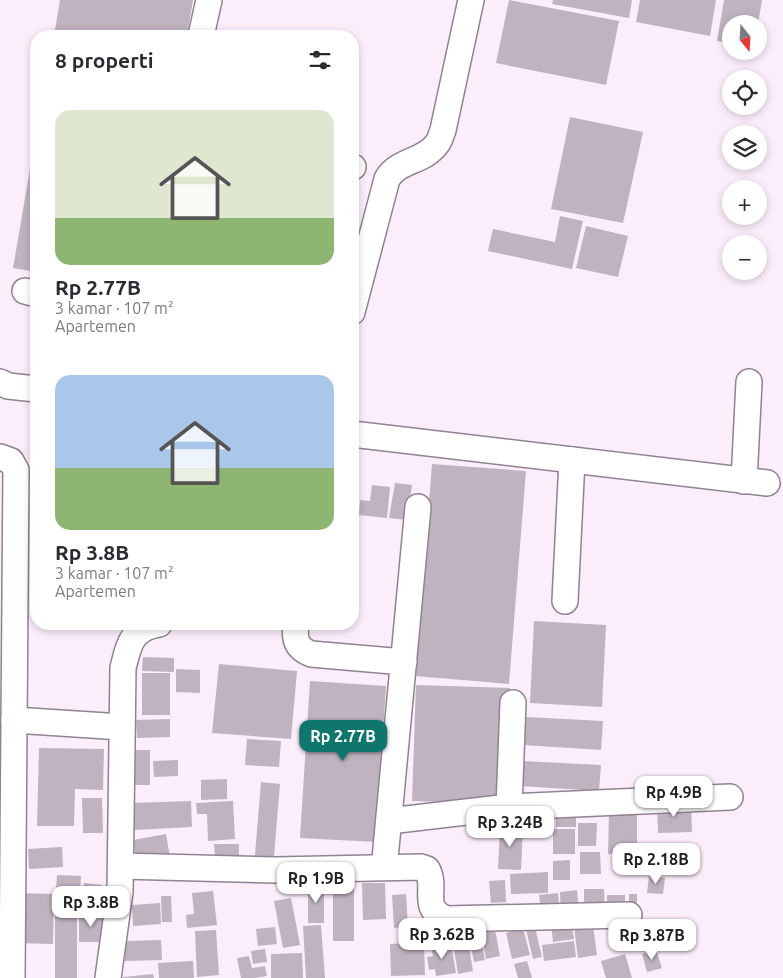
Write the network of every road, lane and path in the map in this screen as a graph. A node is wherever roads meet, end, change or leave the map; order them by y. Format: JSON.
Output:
{"nodes":[{"id":1,"x":209,"y":0,"type":"edge"},
{"id":2,"x":470,"y":0,"type":"edge"},
{"id":3,"x":203,"y":30,"type":"edge"},
{"id":4,"x":359,"y":285,"type":"edge"},
{"id":5,"x":0,"y":382,"type":"edge"},
{"id":6,"x":750,"y":382,"type":"dead end"},
{"id":7,"x":30,"y":386,"type":"edge"},
{"id":8,"x":359,"y":435,"type":"edge"},
{"id":9,"x":0,"y":458,"type":"edge"},
{"id":10,"x":572,"y":460,"type":"junction"},
{"id":11,"x":418,"y":507,"type":"dead end"},
{"id":12,"x":565,"y":601,"type":"dead end"},
{"id":13,"x":139,"y":630,"type":"edge"},
{"id":14,"x":295,"y":630,"type":"edge"},
{"id":15,"x":404,"y":662,"type":"junction"},
{"id":16,"x":513,"y":703,"type":"dead end"},
{"id":17,"x":14,"y":720,"type":"junction"},
{"id":18,"x":122,"y":727,"type":"junction"},
{"id":19,"x":730,"y":797,"type":"dead end"},
{"id":20,"x":509,"y":807,"type":"junction"},
{"id":21,"x":389,"y":821,"type":"junction"},
{"id":22,"x":6,"y":843,"type":"edge"},
{"id":23,"x":385,"y":859,"type":"dead end"},
{"id":24,"x":121,"y":866,"type":"junction"},
{"id":25,"x":629,"y":915,"type":"dead end"},
{"id":26,"x":12,"y":978,"type":"edge"},
{"id":27,"x":108,"y":978,"type":"edge"}],
"edges":[{"from":1,"to":3,"type":"street"},
{"from":2,"to":4,"type":"street"},
{"from":5,"to":7,"type":"street"},
{"from":6,"to":10,"type":"street"},
{"from":8,"to":10,"type":"street"},
{"from":9,"to":17,"type":"street"},
{"from":10,"to":12,"type":"street"},
{"from":11,"to":15,"type":"street"},
{"from":13,"to":18,"type":"street"},
{"from":14,"to":15,"type":"street"},
{"from":15,"to":21,"type":"street"},
{"from":16,"to":20,"type":"street"},
{"from":17,"to":18,"type":"street"},
{"from":17,"to":22,"type":"street"},
{"from":18,"to":24,"type":"street"},
{"from":19,"to":20,"type":"street"},
{"from":20,"to":21,"type":"street"},
{"from":21,"to":23,"type":"street"},
{"from":22,"to":26,"type":"street"},
{"from":24,"to":25,"type":"street"},
{"from":24,"to":27,"type":"street"}]}
